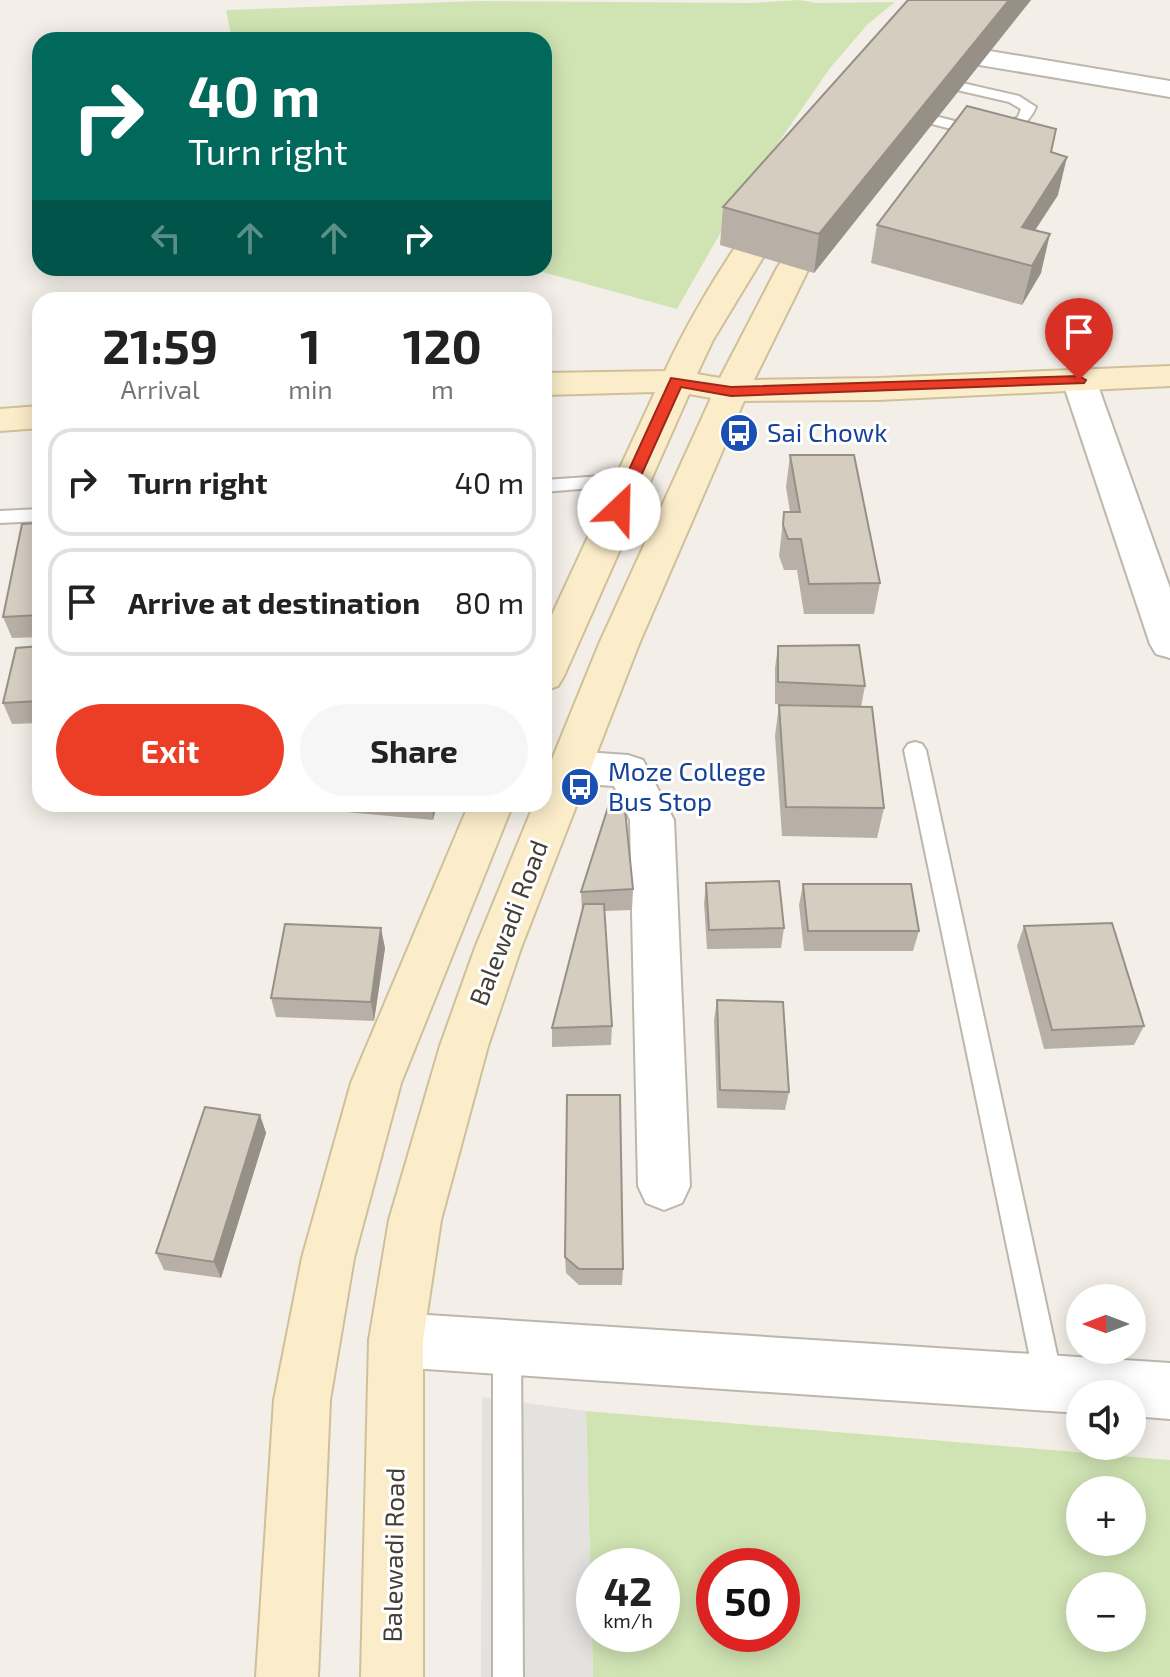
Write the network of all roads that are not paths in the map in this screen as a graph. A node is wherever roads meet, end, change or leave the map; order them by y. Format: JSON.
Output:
{"nodes":[{"id":1,"x":969,"y":43,"type":"joint"},
{"id":2,"x":936,"y":81,"type":"junction"},
{"id":3,"x":1170,"y":89,"type":"edge"},
{"id":4,"x":908,"y":113,"type":"junction"},
{"id":5,"x":886,"y":137,"type":"edge"},
{"id":6,"x":796,"y":182,"type":"edge"},
{"id":7,"x":841,"y":195,"type":"edge"},
{"id":8,"x":1170,"y":376,"type":"edge"},
{"id":9,"x":1079,"y":380,"type":"junction"},
{"id":10,"x":676,"y":381,"type":"junction"},
{"id":11,"x":552,"y":384,"type":"edge"},
{"id":12,"x":731,"y":391,"type":"junction"},
{"id":13,"x":32,"y":418,"type":"edge"},
{"id":14,"x":0,"y":420,"type":"edge"},
{"id":15,"x":632,"y":480,"type":"junction"},
{"id":16,"x":552,"y":485,"type":"edge"},
{"id":17,"x":32,"y":515,"type":"edge"},
{"id":18,"x":0,"y":517,"type":"edge"},
{"id":19,"x":1170,"y":644,"type":"edge"},
{"id":20,"x":552,"y":658,"type":"edge"},
{"id":21,"x":915,"y":750,"type":"dead end"},
{"id":22,"x":570,"y":767,"type":"junction"},
{"id":23,"x":488,"y":812,"type":"edge"},
{"id":24,"x":664,"y":1186,"type":"dead end"},
{"id":25,"x":396,"y":1340,"type":"junction"},
{"id":26,"x":507,"y":1347,"type":"junction"},
{"id":27,"x":1050,"y":1383,"type":"junction"},
{"id":28,"x":1170,"y":1391,"type":"edge"},
{"id":29,"x":287,"y":1677,"type":"edge"},
{"id":30,"x":392,"y":1677,"type":"edge"},
{"id":31,"x":508,"y":1677,"type":"edge"}],
"edges":[{"from":1,"to":2,"type":"main road"},
{"from":1,"to":3,"type":"street"},
{"from":2,"to":4,"type":"main road"},
{"from":2,"to":4,"type":"lane"},
{"from":4,"to":5,"type":"main road"},
{"from":6,"to":10,"type":"main road"},
{"from":7,"to":12,"type":"main road","name":"Balewadi Road"},
{"from":8,"to":9,"type":"main road"},
{"from":9,"to":12,"type":"main road"},
{"from":9,"to":19,"type":"street"},
{"from":10,"to":11,"type":"main road"},
{"from":10,"to":12,"type":"main road"},
{"from":10,"to":15,"type":"main road"},
{"from":12,"to":22,"type":"main road","name":"Balewadi Road"},
{"from":13,"to":14,"type":"main road"},
{"from":15,"to":16,"type":"lane"},
{"from":15,"to":20,"type":"main road"},
{"from":17,"to":18,"type":"lane"},
{"from":21,"to":27,"type":"lane"},
{"from":22,"to":24,"type":"street"},
{"from":22,"to":25,"type":"main road","name":"Balewadi Road"},
{"from":23,"to":29,"type":"main road"},
{"from":25,"to":26,"type":"street"},
{"from":25,"to":30,"type":"main road","name":"Balewadi Road"},
{"from":26,"to":27,"type":"street"},
{"from":26,"to":31,"type":"lane"},
{"from":27,"to":28,"type":"street"}]}
